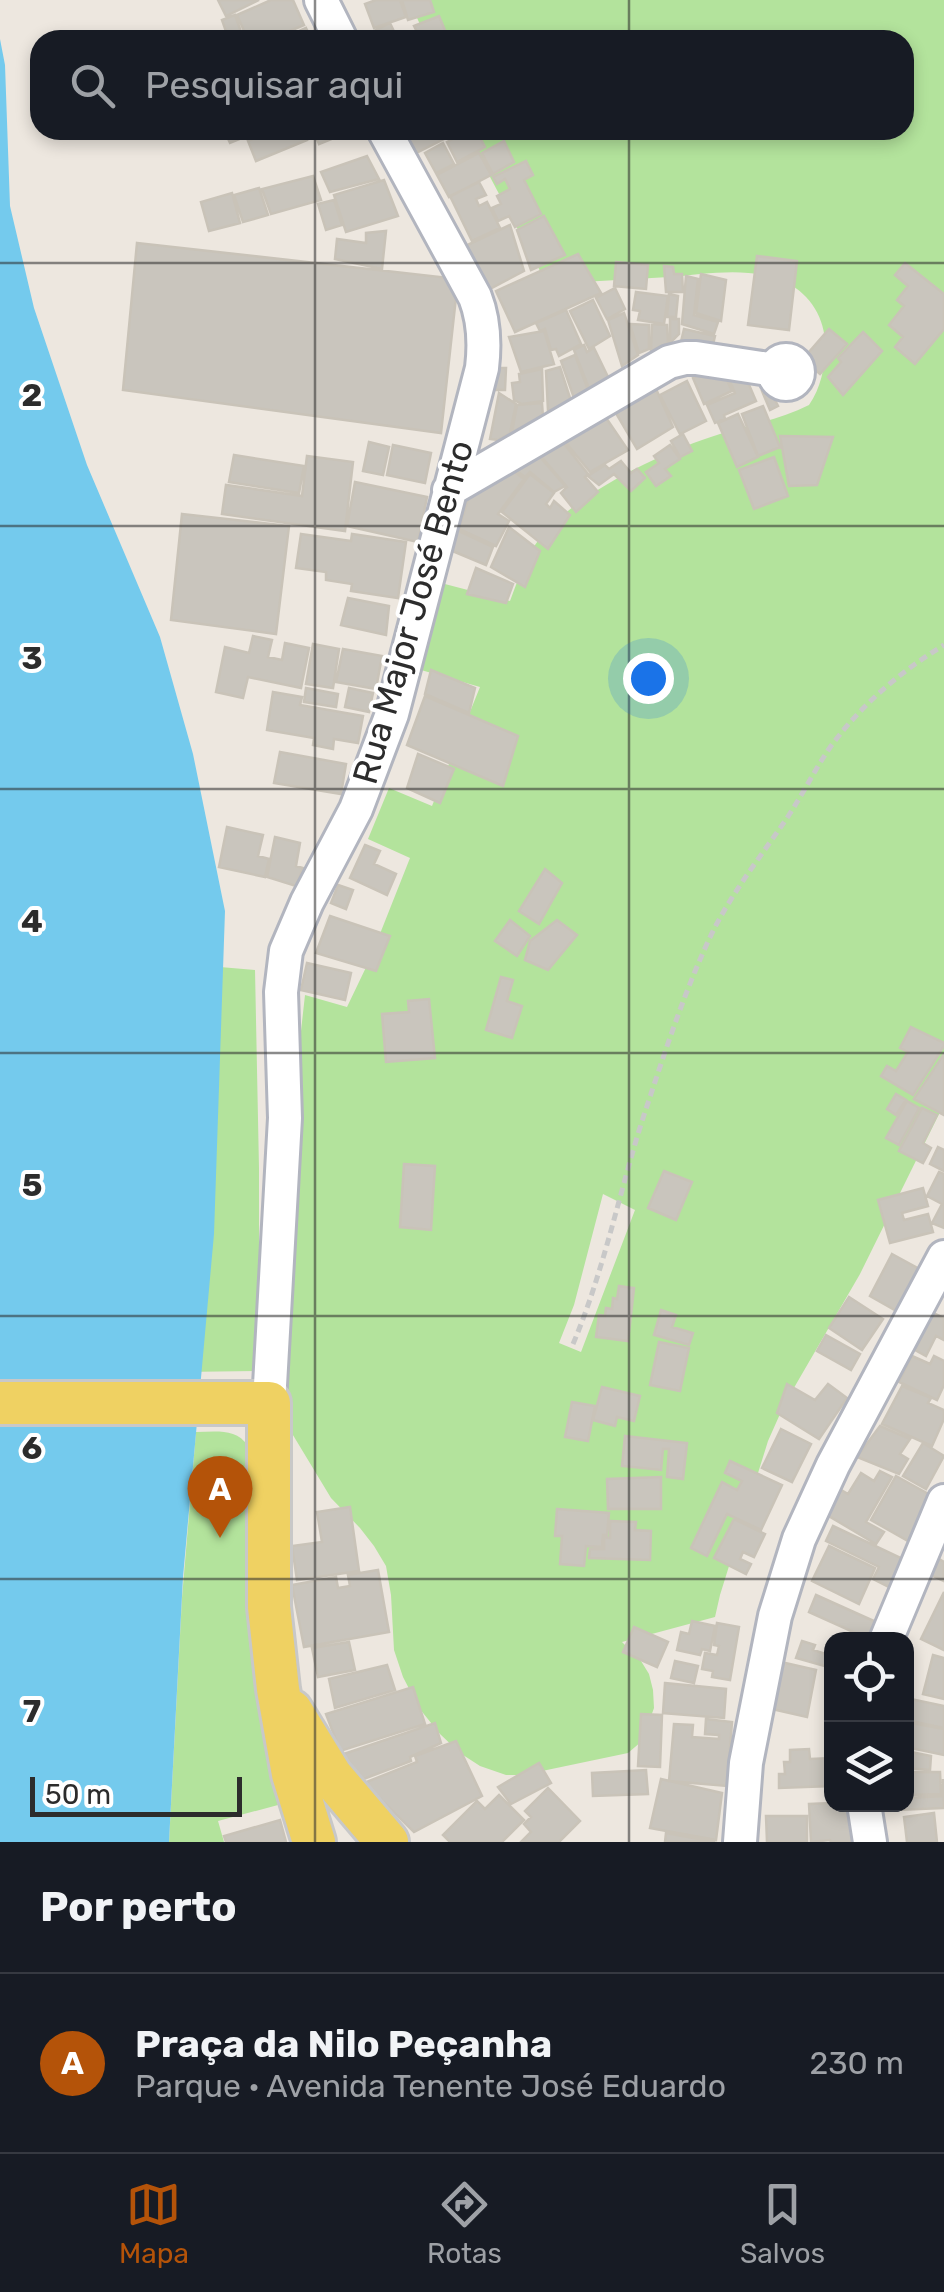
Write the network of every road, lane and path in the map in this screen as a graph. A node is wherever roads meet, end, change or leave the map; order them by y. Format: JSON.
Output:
{"nodes":[{"id":1,"x":321,"y":0,"type":"edge"},
{"id":2,"x":335,"y":30,"type":"edge"},
{"id":3,"x":389,"y":140,"type":"edge"},
{"id":4,"x":775,"y":370,"type":"dead end"},
{"id":5,"x":448,"y":490,"type":"junction"},
{"id":6,"x":944,"y":645,"type":"edge"},
{"id":7,"x":944,"y":1257,"type":"edge"},
{"id":8,"x":574,"y":1344,"type":"dead end"},
{"id":9,"x":0,"y":1403,"type":"edge"},
{"id":10,"x":256,"y":1403,"type":"junction"},
{"id":11,"x":944,"y":1501,"type":"edge"},
{"id":12,"x":889,"y":1632,"type":"edge"},
{"id":13,"x":278,"y":1689,"type":"junction"},
{"id":14,"x":865,"y":1812,"type":"edge"},
{"id":15,"x":314,"y":1842,"type":"edge"},
{"id":16,"x":387,"y":1842,"type":"edge"},
{"id":17,"x":740,"y":1842,"type":"edge"},
{"id":18,"x":870,"y":1842,"type":"edge"}],
"edges":[{"from":1,"to":2,"type":"street"},
{"from":3,"to":5,"type":"street","name":"Rua Major José Bento"},
{"from":4,"to":5,"type":"street"},
{"from":5,"to":10,"type":"street","name":"Rua Major José Bento"},
{"from":6,"to":8,"type":"path"},
{"from":7,"to":17,"type":"street"},
{"from":9,"to":10,"type":"main road"},
{"from":10,"to":13,"type":"main road"},
{"from":11,"to":12,"type":"street"},
{"from":13,"to":15,"type":"main road"},
{"from":13,"to":16,"type":"main road"},
{"from":14,"to":18,"type":"street"}]}
